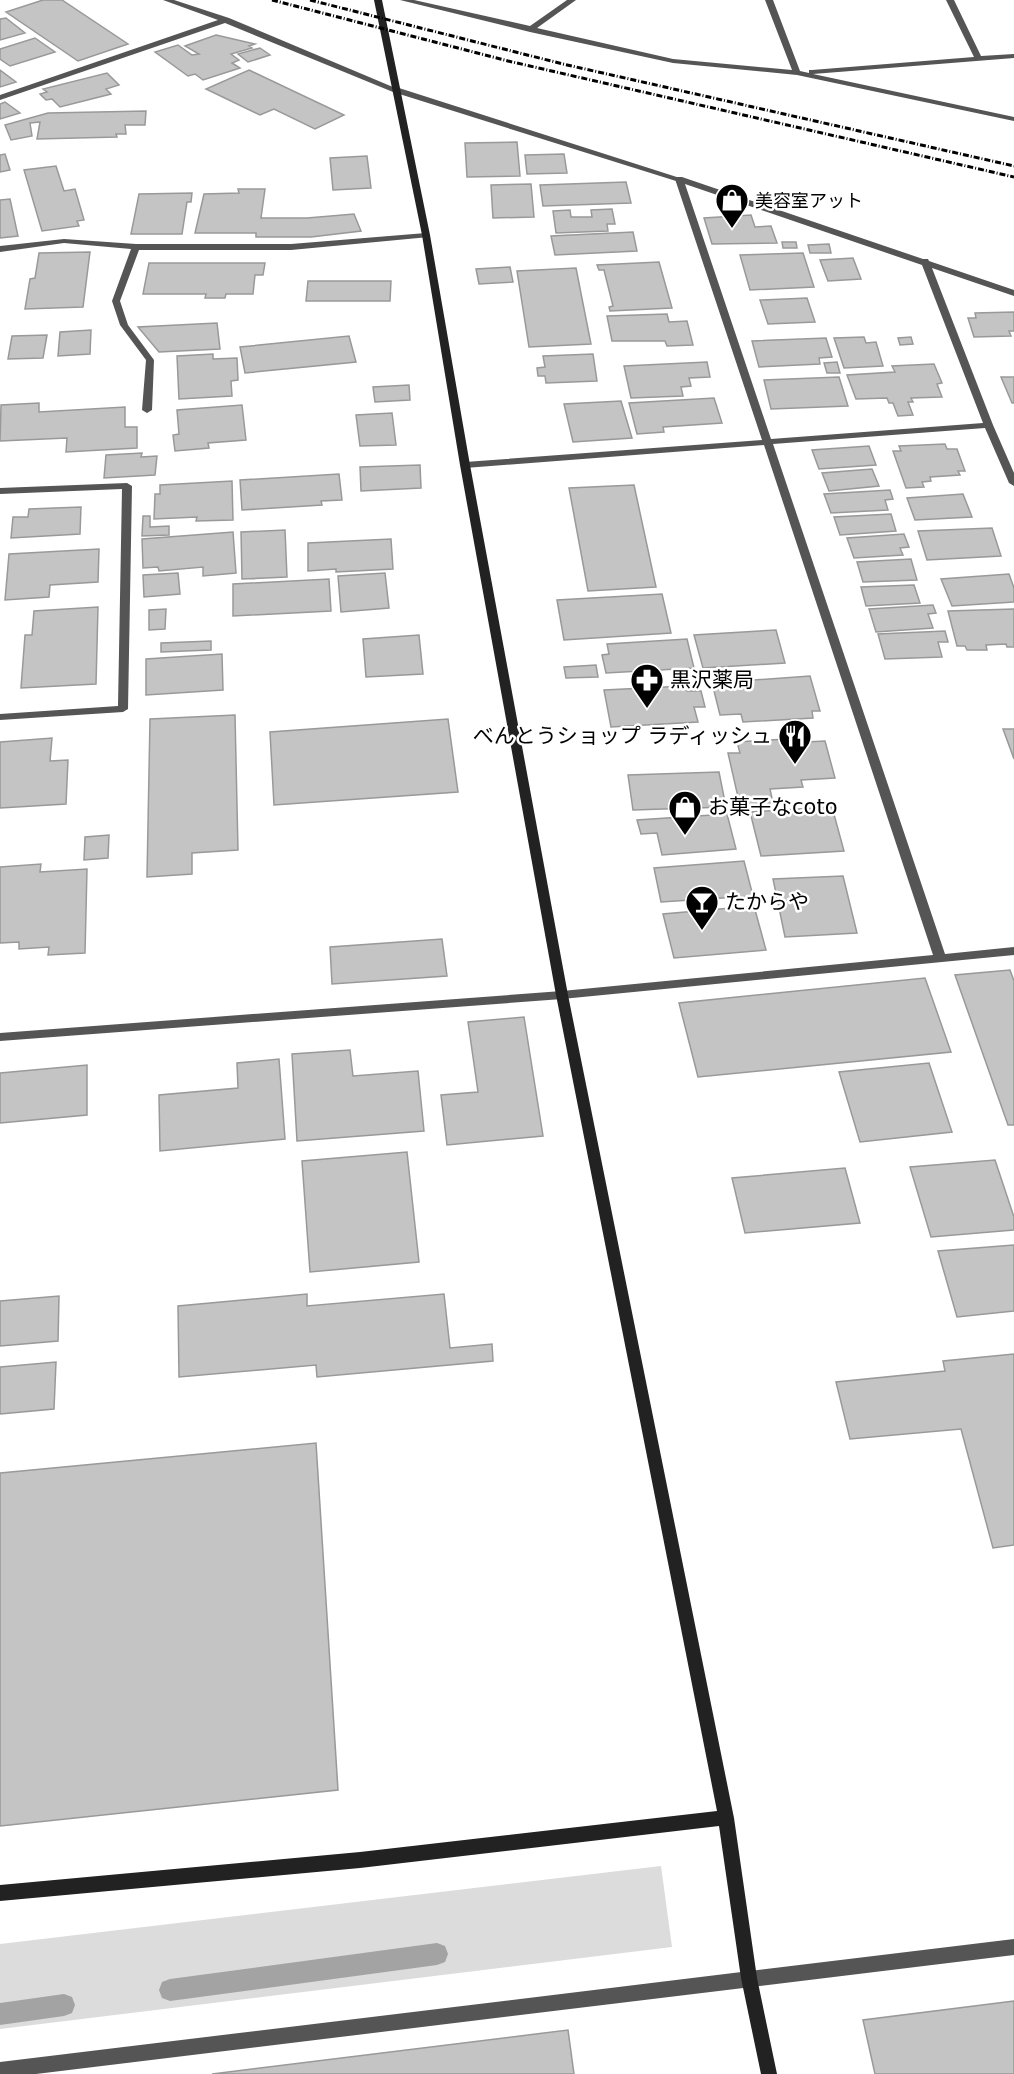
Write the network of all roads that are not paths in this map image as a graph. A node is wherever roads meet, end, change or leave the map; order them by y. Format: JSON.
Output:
{"nodes":[{"id":1,"x":167,"y":0,"type":"edge"},
{"id":2,"x":378,"y":0,"type":"edge"},
{"id":3,"x":404,"y":0,"type":"edge"},
{"id":4,"x":572,"y":0,"type":"edge"},
{"id":5,"x":769,"y":0,"type":"edge"},
{"id":6,"x":950,"y":0,"type":"edge"},
{"id":7,"x":225,"y":20,"type":"junction"},
{"id":8,"x":530,"y":30,"type":"junction"},
{"id":9,"x":1014,"y":56,"type":"edge"},
{"id":10,"x":978,"y":58,"type":"junction"},
{"id":11,"x":797,"y":73,"type":"junction"},
{"id":12,"x":396,"y":90,"type":"junction"},
{"id":13,"x":0,"y":98,"type":"edge"},
{"id":14,"x":1014,"y":119,"type":"edge"},
{"id":15,"x":679,"y":179,"type":"junction"},
{"id":16,"x":426,"y":235,"type":"junction"},
{"id":17,"x":136,"y":247,"type":"junction"},
{"id":18,"x":0,"y":249,"type":"edge"},
{"id":19,"x":924,"y":261,"type":"junction"},
{"id":20,"x":1014,"y":293,"type":"edge"},
{"id":21,"x":147,"y":410,"type":"dead end"},
{"id":22,"x":988,"y":425,"type":"junction"},
{"id":23,"x":765,"y":440,"type":"junction"},
{"id":24,"x":465,"y":465,"type":"junction"},
{"id":25,"x":1014,"y":483,"type":"edge"},
{"id":26,"x":0,"y":491,"type":"edge"},
{"id":27,"x":0,"y":717,"type":"edge"},
{"id":28,"x":1014,"y":951,"type":"edge"},
{"id":29,"x":940,"y":957,"type":"junction"},
{"id":30,"x":562,"y":995,"type":"junction"},
{"id":31,"x":0,"y":1037,"type":"edge"},
{"id":32,"x":726,"y":1818,"type":"junction"},
{"id":33,"x":0,"y":1893,"type":"edge"},
{"id":34,"x":1014,"y":1947,"type":"edge"},
{"id":35,"x":749,"y":1978,"type":"junction"},
{"id":36,"x":0,"y":2070,"type":"edge"},
{"id":37,"x":769,"y":2074,"type":"edge"}],
"edges":[{"from":1,"to":7,"type":"street"},
{"from":2,"to":12,"type":"street"},
{"from":3,"to":8,"type":"street"},
{"from":4,"to":8,"type":"street"},
{"from":5,"to":11,"type":"street"},
{"from":6,"to":10,"type":"street"},
{"from":7,"to":12,"type":"street"},
{"from":7,"to":13,"type":"street"},
{"from":8,"to":11,"type":"street"},
{"from":9,"to":10,"type":"street"},
{"from":10,"to":11,"type":"street"},
{"from":11,"to":14,"type":"street"},
{"from":12,"to":15,"type":"street"},
{"from":12,"to":16,"type":"street"},
{"from":15,"to":19,"type":"street"},
{"from":15,"to":23,"type":"street"},
{"from":16,"to":17,"type":"street"},
{"from":16,"to":24,"type":"street"},
{"from":17,"to":18,"type":"street"},
{"from":17,"to":21,"type":"street"},
{"from":19,"to":20,"type":"street"},
{"from":19,"to":22,"type":"street"},
{"from":22,"to":23,"type":"street"},
{"from":22,"to":25,"type":"street"},
{"from":23,"to":24,"type":"street"},
{"from":23,"to":29,"type":"street"},
{"from":24,"to":30,"type":"street"},
{"from":26,"to":27,"type":"street"},
{"from":28,"to":29,"type":"street"},
{"from":29,"to":30,"type":"street"},
{"from":30,"to":31,"type":"street"},
{"from":30,"to":32,"type":"street"},
{"from":32,"to":33,"type":"street"},
{"from":32,"to":35,"type":"street"},
{"from":34,"to":35,"type":"street"},
{"from":35,"to":36,"type":"street"},
{"from":35,"to":37,"type":"street"}]}
